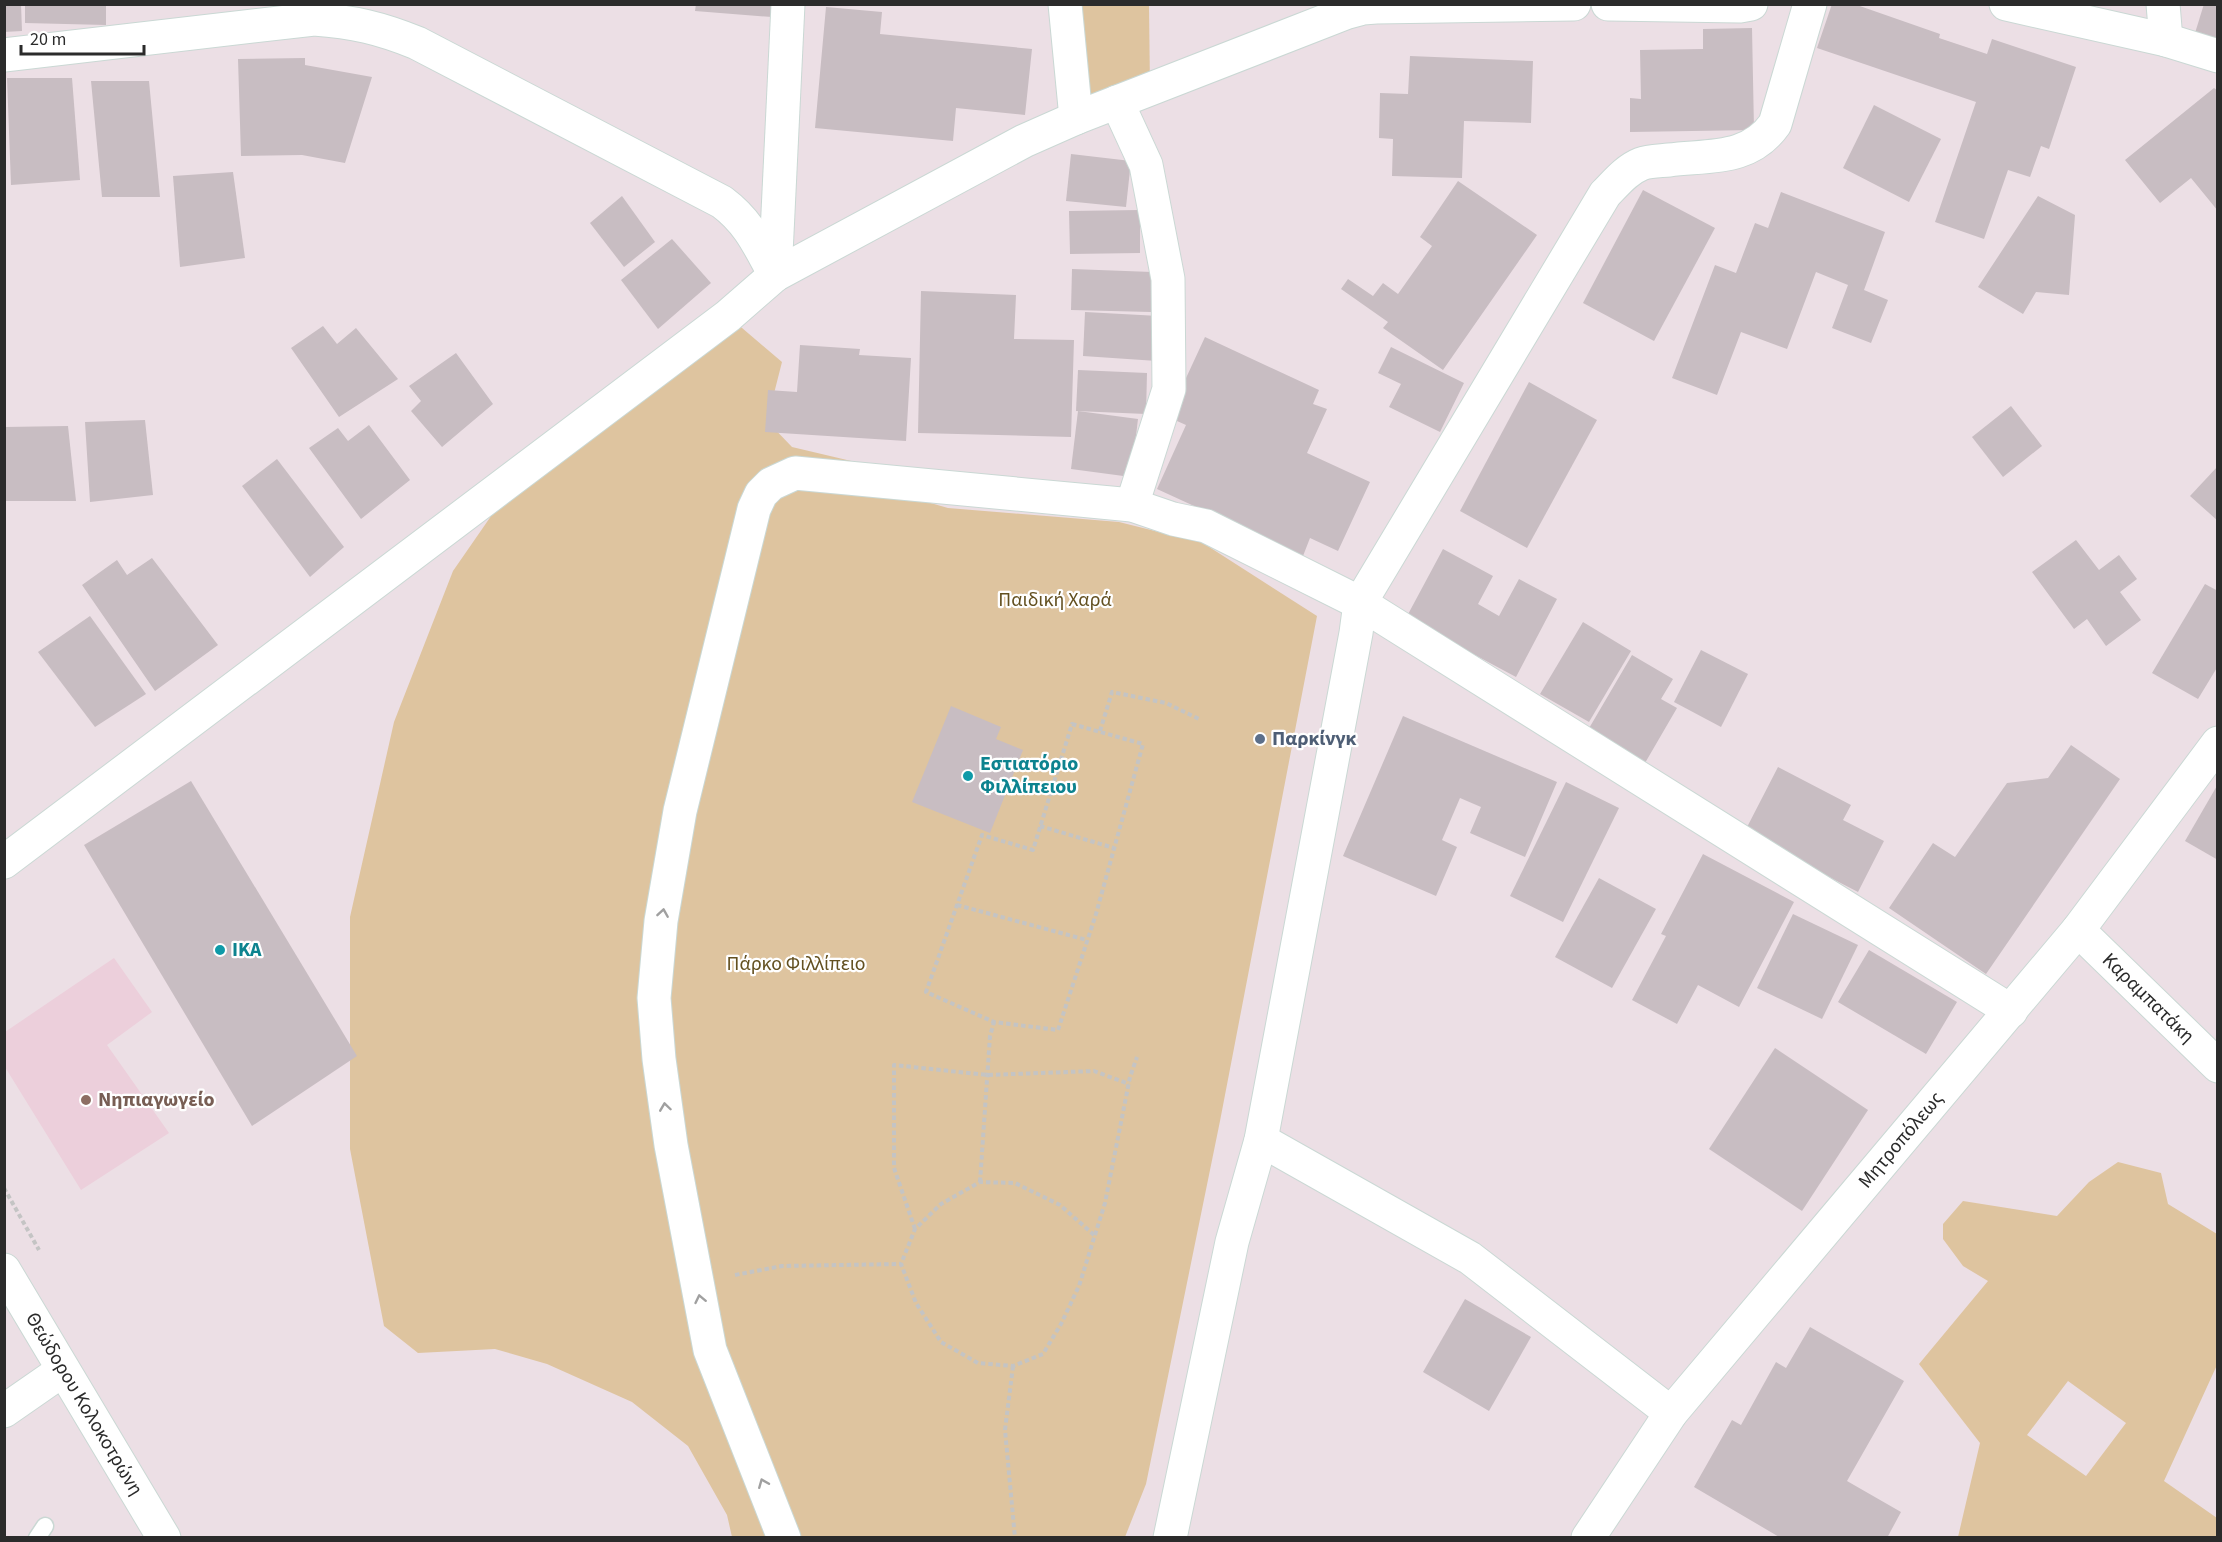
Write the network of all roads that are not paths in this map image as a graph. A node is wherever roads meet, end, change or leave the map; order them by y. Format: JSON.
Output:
{"nodes":[{"id":1,"x":788,"y":4,"type":"edge"},
{"id":2,"x":1065,"y":4,"type":"edge"},
{"id":3,"x":1574,"y":4,"type":"edge"},
{"id":4,"x":1608,"y":4,"type":"edge"},
{"id":5,"x":1751,"y":4,"type":"edge"},
{"id":6,"x":1810,"y":4,"type":"edge"},
{"id":7,"x":2006,"y":4,"type":"edge"},
{"id":8,"x":2163,"y":4,"type":"edge"},
{"id":9,"x":2166,"y":40,"type":"junction"},
{"id":10,"x":4,"y":56,"type":"edge"},
{"id":11,"x":2217,"y":56,"type":"edge"},
{"id":12,"x":1117,"y":102,"type":"junction"},
{"id":13,"x":1076,"y":118,"type":"junction"},
{"id":14,"x":775,"y":275,"type":"junction"},
{"id":15,"x":1132,"y":505,"type":"junction"},
{"id":16,"x":1360,"y":603,"type":"junction"},
{"id":17,"x":2217,"y":743,"type":"edge"},
{"id":18,"x":4,"y":862,"type":"edge"},
{"id":19,"x":2078,"y":930,"type":"junction"},
{"id":20,"x":2011,"y":1011,"type":"junction"},
{"id":21,"x":2217,"y":1066,"type":"edge"},
{"id":22,"x":1261,"y":1140,"type":"junction"},
{"id":23,"x":4,"y":1270,"type":"edge"},
{"id":24,"x":63,"y":1370,"type":"junction"},
{"id":25,"x":4,"y":1411,"type":"edge"},
{"id":26,"x":1671,"y":1413,"type":"junction"},
{"id":27,"x":164,"y":1538,"type":"edge"},
{"id":28,"x":784,"y":1538,"type":"edge"},
{"id":29,"x":1170,"y":1538,"type":"edge"},
{"id":30,"x":1588,"y":1538,"type":"edge"}],
"edges":[{"from":1,"to":14,"type":"street"},
{"from":2,"to":13,"type":"street"},
{"from":3,"to":12,"type":"street"},
{"from":4,"to":5,"type":"street"},
{"from":6,"to":16,"type":"street"},
{"from":7,"to":9,"type":"street"},
{"from":8,"to":9,"type":"street"},
{"from":9,"to":11,"type":"street"},
{"from":10,"to":14,"type":"street"},
{"from":12,"to":13,"type":"street"},
{"from":12,"to":15,"type":"street"},
{"from":13,"to":14,"type":"street"},
{"from":14,"to":18,"type":"street"},
{"from":15,"to":16,"type":"street"},
{"from":28,"to":15,"type":"street","one_way":true},
{"from":16,"to":20,"type":"street"},
{"from":16,"to":22,"type":"street"},
{"from":17,"to":19,"type":"street","name":"Μητροπόλεως"},
{"from":19,"to":20,"type":"street","name":"Μητροπόλεως"},
{"from":19,"to":21,"type":"street","name":"Καραμπατάκη"},
{"from":20,"to":26,"type":"street","name":"Μητροπόλεως"},
{"from":22,"to":26,"type":"street"},
{"from":22,"to":29,"type":"street"},
{"from":23,"to":24,"type":"street","name":"Θεώδορου Κολοκοτρώνη"},
{"from":24,"to":25,"type":"street"},
{"from":24,"to":27,"type":"street","name":"Θεώδορου Κολοκοτρώνη"},
{"from":26,"to":30,"type":"street","name":"Μητροπόλεως"}]}
